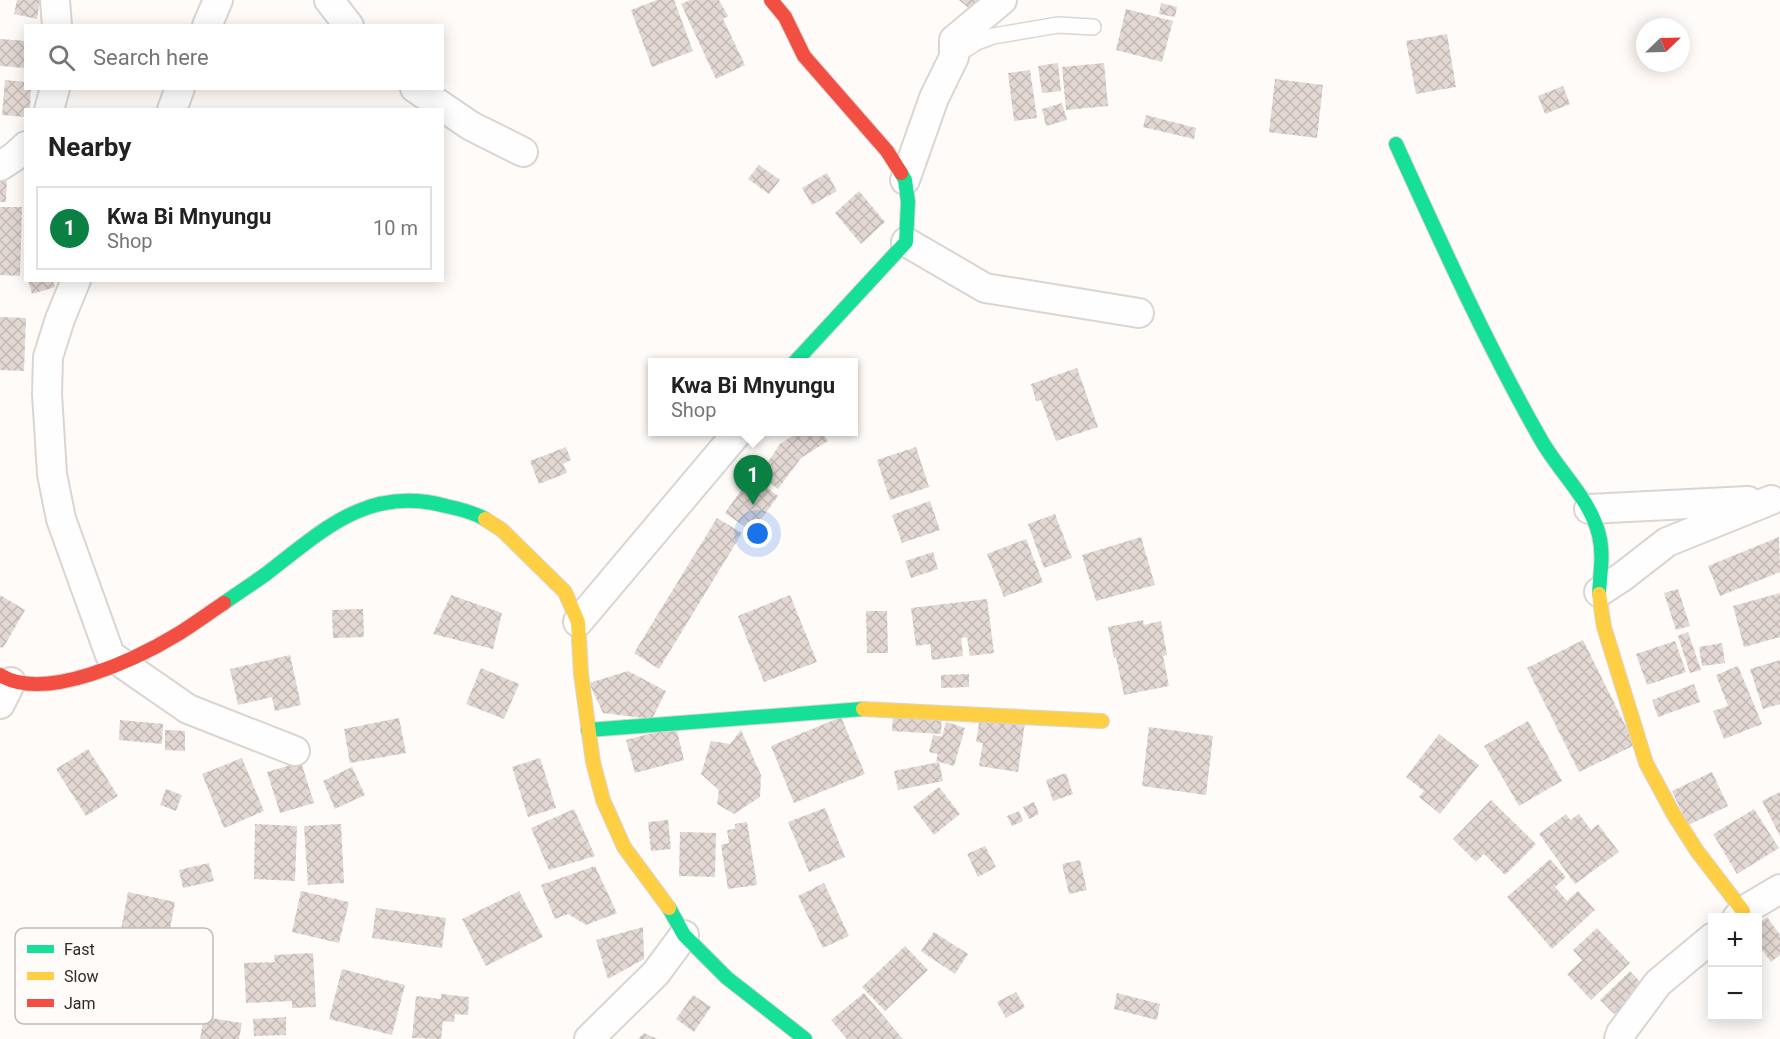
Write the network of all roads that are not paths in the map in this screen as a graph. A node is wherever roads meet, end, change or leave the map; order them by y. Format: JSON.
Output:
{"nodes":[{"id":1,"x":54,"y":0,"type":"edge"},
{"id":2,"x":218,"y":0,"type":"edge"},
{"id":3,"x":329,"y":0,"type":"edge"},
{"id":4,"x":771,"y":0,"type":"edge"},
{"id":5,"x":1002,"y":0,"type":"edge"},
{"id":6,"x":57,"y":24,"type":"edge"},
{"id":7,"x":208,"y":24,"type":"edge"},
{"id":8,"x":347,"y":24,"type":"edge"},
{"id":9,"x":1093,"y":27,"type":"dead end"},
{"id":10,"x":954,"y":57,"type":"junction"},
{"id":11,"x":54,"y":90,"type":"edge"},
{"id":12,"x":179,"y":90,"type":"edge"},
{"id":13,"x":418,"y":90,"type":"edge"},
{"id":14,"x":50,"y":108,"type":"edge"},
{"id":15,"x":173,"y":108,"type":"edge"},
{"id":16,"x":1396,"y":144,"type":"dead end"},
{"id":17,"x":24,"y":149,"type":"edge"},
{"id":18,"x":523,"y":152,"type":"dead end"},
{"id":19,"x":0,"y":166,"type":"edge"},
{"id":20,"x":905,"y":180,"type":"junction"},
{"id":21,"x":906,"y":242,"type":"junction"},
{"id":22,"x":75,"y":282,"type":"edge"},
{"id":23,"x":1139,"y":313,"type":"dead end"},
{"id":24,"x":800,"y":358,"type":"edge"},
{"id":25,"x":735,"y":436,"type":"edge"},
{"id":26,"x":1776,"y":499,"type":"edge"},
{"id":27,"x":1589,"y":509,"type":"junction"},
{"id":28,"x":1599,"y":592,"type":"junction"},
{"id":29,"x":578,"y":622,"type":"junction"},
{"id":30,"x":121,"y":663,"type":"junction"},
{"id":31,"x":4,"y":687,"type":"edge"},
{"id":32,"x":1102,"y":721,"type":"dead end"},
{"id":33,"x":588,"y":730,"type":"junction"},
{"id":34,"x":295,"y":751,"type":"dead end"},
{"id":35,"x":1780,"y":890,"type":"edge"},
{"id":36,"x":1739,"y":913,"type":"edge"},
{"id":37,"x":1742,"y":913,"type":"edge"},
{"id":38,"x":684,"y":934,"type":"junction"},
{"id":39,"x":1708,"y":942,"type":"edge"},
{"id":40,"x":589,"y":1039,"type":"edge"},
{"id":41,"x":805,"y":1039,"type":"edge"},
{"id":42,"x":1619,"y":1039,"type":"edge"}],
"edges":[{"from":1,"to":6,"type":"street"},
{"from":2,"to":7,"type":"street"},
{"from":3,"to":8,"type":"street"},
{"from":4,"to":20,"type":"street"},
{"from":5,"to":10,"type":"street"},
{"from":9,"to":10,"type":"lane"},
{"from":10,"to":20,"type":"street"},
{"from":11,"to":14,"type":"street"},
{"from":12,"to":15,"type":"street"},
{"from":13,"to":18,"type":"street"},
{"from":16,"to":27,"type":"street"},
{"from":17,"to":19,"type":"street"},
{"from":20,"to":21,"type":"street"},
{"from":21,"to":23,"type":"street"},
{"from":21,"to":24,"type":"street"},
{"from":22,"to":30,"type":"street"},
{"from":25,"to":29,"type":"street"},
{"from":26,"to":27,"type":"street"},
{"from":26,"to":28,"type":"street"},
{"from":27,"to":28,"type":"street"},
{"from":28,"to":36,"type":"street"},
{"from":29,"to":30,"type":"street"},
{"from":29,"to":33,"type":"street"},
{"from":30,"to":31,"type":"street"},
{"from":30,"to":34,"type":"street"},
{"from":32,"to":33,"type":"street"},
{"from":33,"to":38,"type":"street"},
{"from":35,"to":37,"type":"street"},
{"from":38,"to":40,"type":"street"},
{"from":38,"to":41,"type":"street"},
{"from":39,"to":42,"type":"street"}]}
